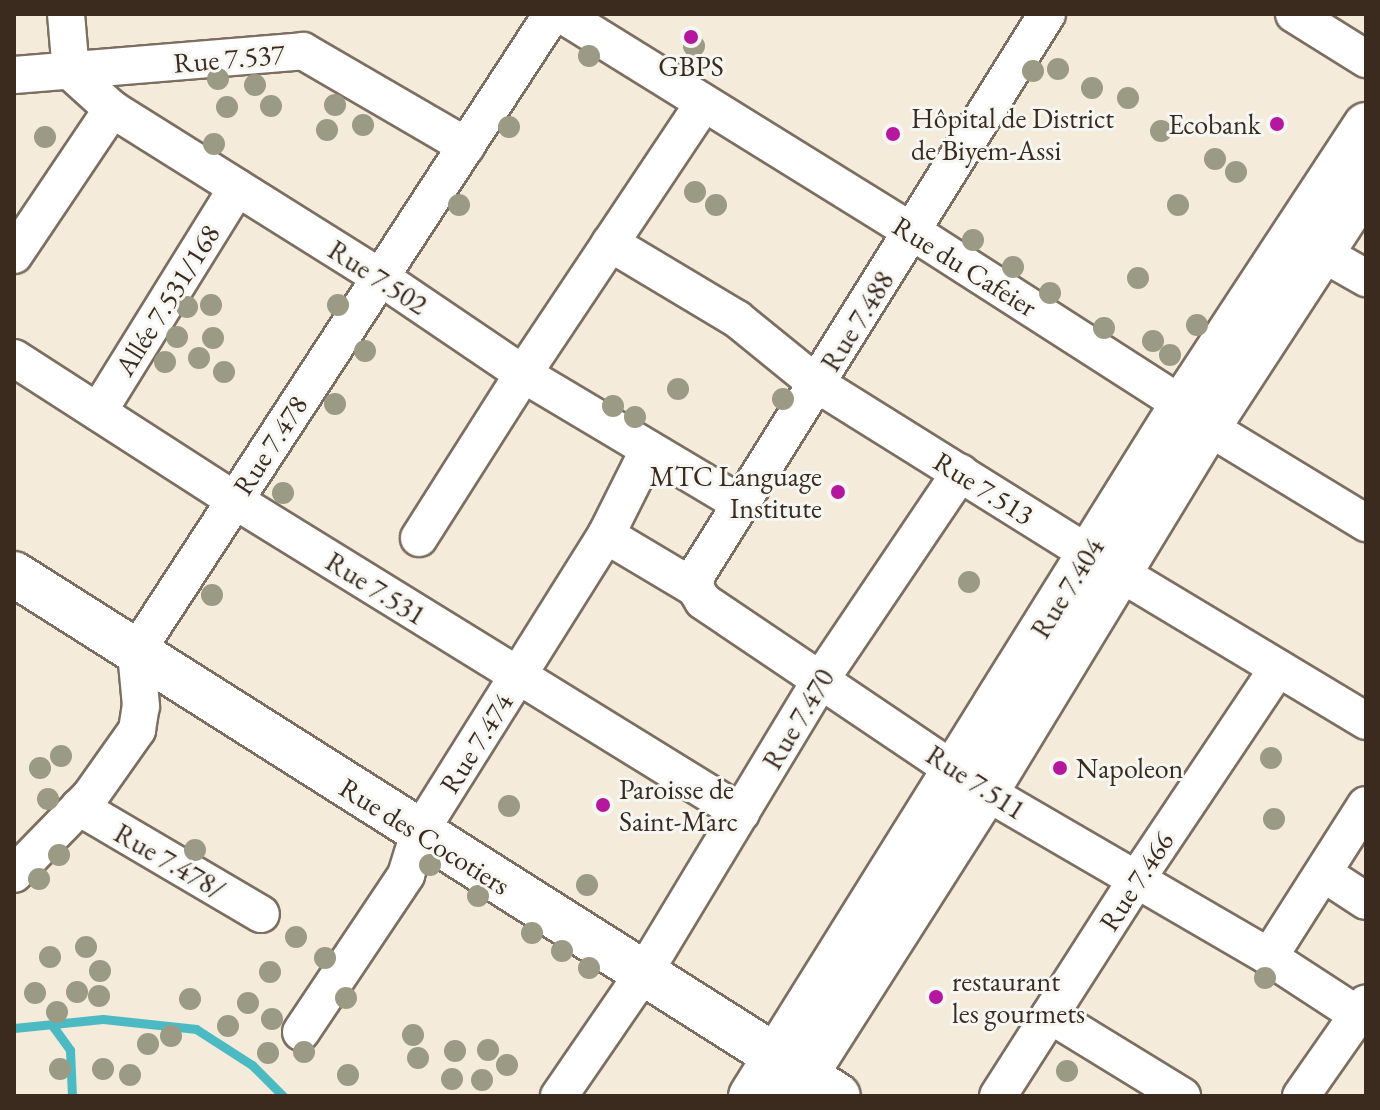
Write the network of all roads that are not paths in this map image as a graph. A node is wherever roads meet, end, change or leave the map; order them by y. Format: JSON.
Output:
{"nodes":[{"id":1,"x":66,"y":14,"type":"edge"},
{"id":2,"x":552,"y":14,"type":"edge"},
{"id":3,"x":561,"y":14,"type":"edge"},
{"id":4,"x":1047,"y":14,"type":"edge"},
{"id":5,"x":1294,"y":14,"type":"edge"},
{"id":6,"x":1366,"y":59,"type":"edge"},
{"id":7,"x":71,"y":72,"type":"junction"},
{"id":8,"x":14,"y":75,"type":"edge"},
{"id":9,"x":703,"y":104,"type":"junction"},
{"id":10,"x":112,"y":109,"type":"junction"},
{"id":11,"x":1366,"y":125,"type":"edge"},
{"id":12,"x":466,"y":146,"type":"junction"},
{"id":13,"x":1366,"y":185,"type":"edge"},
{"id":14,"x":237,"y":188,"type":"junction"},
{"id":15,"x":913,"y":232,"type":"junction"},
{"id":16,"x":610,"y":243,"type":"junction"},
{"id":17,"x":1322,"y":253,"type":"junction"},
{"id":18,"x":14,"y":255,"type":"edge"},
{"id":19,"x":380,"y":277,"type":"junction"},
{"id":20,"x":1366,"y":278,"type":"edge"},
{"id":21,"x":14,"y":358,"type":"edge"},
{"id":22,"x":523,"y":374,"type":"junction"},
{"id":23,"x":817,"y":384,"type":"junction"},
{"id":24,"x":98,"y":412,"type":"junction"},
{"id":25,"x":1195,"y":416,"type":"junction"},
{"id":26,"x":648,"y":451,"type":"junction"},
{"id":27,"x":960,"y":473,"type":"junction"},
{"id":28,"x":234,"y":500,"type":"junction"},
{"id":29,"x":741,"y":504,"type":"junction"},
{"id":30,"x":1366,"y":523,"type":"edge"},
{"id":31,"x":606,"y":535,"type":"junction"},
{"id":32,"x":419,"y":538,"type":"dead end"},
{"id":33,"x":1104,"y":563,"type":"junction"},
{"id":34,"x":14,"y":574,"type":"edge"},
{"id":35,"x":695,"y":588,"type":"junction"},
{"id":36,"x":136,"y":652,"type":"junction"},
{"id":37,"x":1278,"y":668,"type":"junction"},
{"id":38,"x":518,"y":675,"type":"junction"},
{"id":39,"x":821,"y":679,"type":"junction"},
{"id":40,"x":1366,"y":721,"type":"edge"},
{"id":41,"x":971,"y":780,"type":"junction"},
{"id":42,"x":1366,"y":805,"type":"edge"},
{"id":43,"x":79,"y":807,"type":"junction"},
{"id":44,"x":741,"y":813,"type":"junction"},
{"id":45,"x":419,"y":833,"type":"junction"},
{"id":46,"x":1323,"y":873,"type":"junction"},
{"id":47,"x":14,"y":874,"type":"edge"},
{"id":48,"x":1136,"y":880,"type":"junction"},
{"id":49,"x":1366,"y":901,"type":"edge"},
{"id":50,"x":261,"y":914,"type":"dead end"},
{"id":51,"x":1269,"y":957,"type":"junction"},
{"id":52,"x":645,"y":971,"type":"junction"},
{"id":53,"x":1362,"y":1009,"type":"edge"},
{"id":54,"x":1050,"y":1015,"type":"junction"},
{"id":55,"x":301,"y":1032,"type":"dead end"},
{"id":56,"x":802,"y":1081,"type":"edge"},
{"id":57,"x":559,"y":1096,"type":"edge"},
{"id":58,"x":751,"y":1096,"type":"edge"},
{"id":59,"x":998,"y":1096,"type":"edge"},
{"id":60,"x":1182,"y":1096,"type":"edge"},
{"id":61,"x":1301,"y":1096,"type":"edge"}],
"edges":[{"from":1,"to":7,"type":"street"},
{"from":2,"to":12,"type":"street","name":"Rue 7.478"},
{"from":3,"to":9,"type":"street","name":"Rue du Cafeier"},
{"from":4,"to":15,"type":"street","name":"Rue 7.488"},
{"from":5,"to":6,"type":"street"},
{"from":7,"to":8,"type":"street","name":"Rue 7.537"},
{"from":7,"to":10,"type":"street","name":"Rue 7.502"},
{"from":7,"to":12,"type":"street","name":"Rue 7.537"},
{"from":9,"to":15,"type":"street","name":"Rue du Cafeier"},
{"from":9,"to":16,"type":"street"},
{"from":10,"to":14,"type":"street","name":"Rue 7.502"},
{"from":10,"to":18,"type":"street"},
{"from":11,"to":25,"type":"main road","name":"Rue 7.404"},
{"from":12,"to":19,"type":"street","name":"Rue 7.478"},
{"from":13,"to":17,"type":"main road","name":"Rue 7.404"},
{"from":14,"to":19,"type":"street","name":"Rue 7.502"},
{"from":14,"to":24,"type":"street","name":"Allée 7.531/168"},
{"from":15,"to":23,"type":"street","name":"Rue 7.488"},
{"from":15,"to":25,"type":"street","name":"Rue du Cafeier"},
{"from":16,"to":22,"type":"street"},
{"from":16,"to":23,"type":"street","name":"Rue 7.513"},
{"from":17,"to":20,"type":"street"},
{"from":17,"to":25,"type":"main road","name":"Rue 7.404"},
{"from":19,"to":22,"type":"street","name":"Rue 7.502"},
{"from":19,"to":28,"type":"street","name":"Rue 7.478"},
{"from":21,"to":24,"type":"street","name":"Rue 7.531"},
{"from":22,"to":26,"type":"street","name":"Rue 7.502"},
{"from":22,"to":32,"type":"street"},
{"from":23,"to":27,"type":"street","name":"Rue 7.513"},
{"from":23,"to":29,"type":"street","name":"Rue 7.488"},
{"from":24,"to":28,"type":"street","name":"Rue 7.531"},
{"from":25,"to":30,"type":"street","name":"Rue du Cafeier"},
{"from":25,"to":33,"type":"main road","name":"Rue 7.404"},
{"from":26,"to":29,"type":"street","name":"Rue 7.502"},
{"from":26,"to":31,"type":"street","name":"Rue 7.474"},
{"from":27,"to":33,"type":"street","name":"Rue 7.513"},
{"from":27,"to":39,"type":"street","name":"Rue 7.470"},
{"from":28,"to":36,"type":"street","name":"Rue 7.478"},
{"from":28,"to":38,"type":"street","name":"Rue 7.531"},
{"from":29,"to":35,"type":"street","name":"Rue 7.488"},
{"from":31,"to":35,"type":"street","name":"Rue 7.511"},
{"from":31,"to":38,"type":"street","name":"Rue 7.474"},
{"from":33,"to":37,"type":"street","name":"Rue 7.513"},
{"from":33,"to":41,"type":"main road","name":"Rue 7.404"},
{"from":34,"to":36,"type":"main road","name":"Rue des Cocotiers"},
{"from":35,"to":39,"type":"street","name":"Rue 7.511"},
{"from":36,"to":43,"type":"street"},
{"from":36,"to":45,"type":"main road","name":"Rue des Cocotiers"},
{"from":37,"to":40,"type":"street","name":"Rue 7.513"},
{"from":37,"to":48,"type":"street","name":"Rue 7.466"},
{"from":38,"to":44,"type":"street","name":"Rue 7.531"},
{"from":38,"to":45,"type":"street","name":"Rue 7.474"},
{"from":39,"to":41,"type":"street","name":"Rue 7.511"},
{"from":39,"to":44,"type":"street","name":"Rue 7.470"},
{"from":41,"to":48,"type":"street","name":"Rue 7.511"},
{"from":41,"to":56,"type":"main road","name":"Rue 7.404"},
{"from":42,"to":46,"type":"street"},
{"from":43,"to":47,"type":"street"},
{"from":43,"to":50,"type":"street","name":"Rue 7.478/"},
{"from":44,"to":52,"type":"street","name":"Rue 7.470"},
{"from":45,"to":52,"type":"main road","name":"Rue des Cocotiers"},
{"from":45,"to":55,"type":"street","name":"Rue 7.474"},
{"from":46,"to":49,"type":"street"},
{"from":46,"to":51,"type":"street"},
{"from":48,"to":51,"type":"street","name":"Rue 7.511"},
{"from":48,"to":54,"type":"street","name":"Rue 7.466"},
{"from":51,"to":53,"type":"street","name":"Rue 7.511"},
{"from":52,"to":56,"type":"main road","name":"Rue des Cocotiers"},
{"from":52,"to":57,"type":"street","name":"Rue 7.470"},
{"from":53,"to":61,"type":"street"},
{"from":54,"to":59,"type":"street","name":"Rue 7.466"},
{"from":54,"to":60,"type":"street"},
{"from":56,"to":58,"type":"main road","name":"Rue 7.404"}]}
